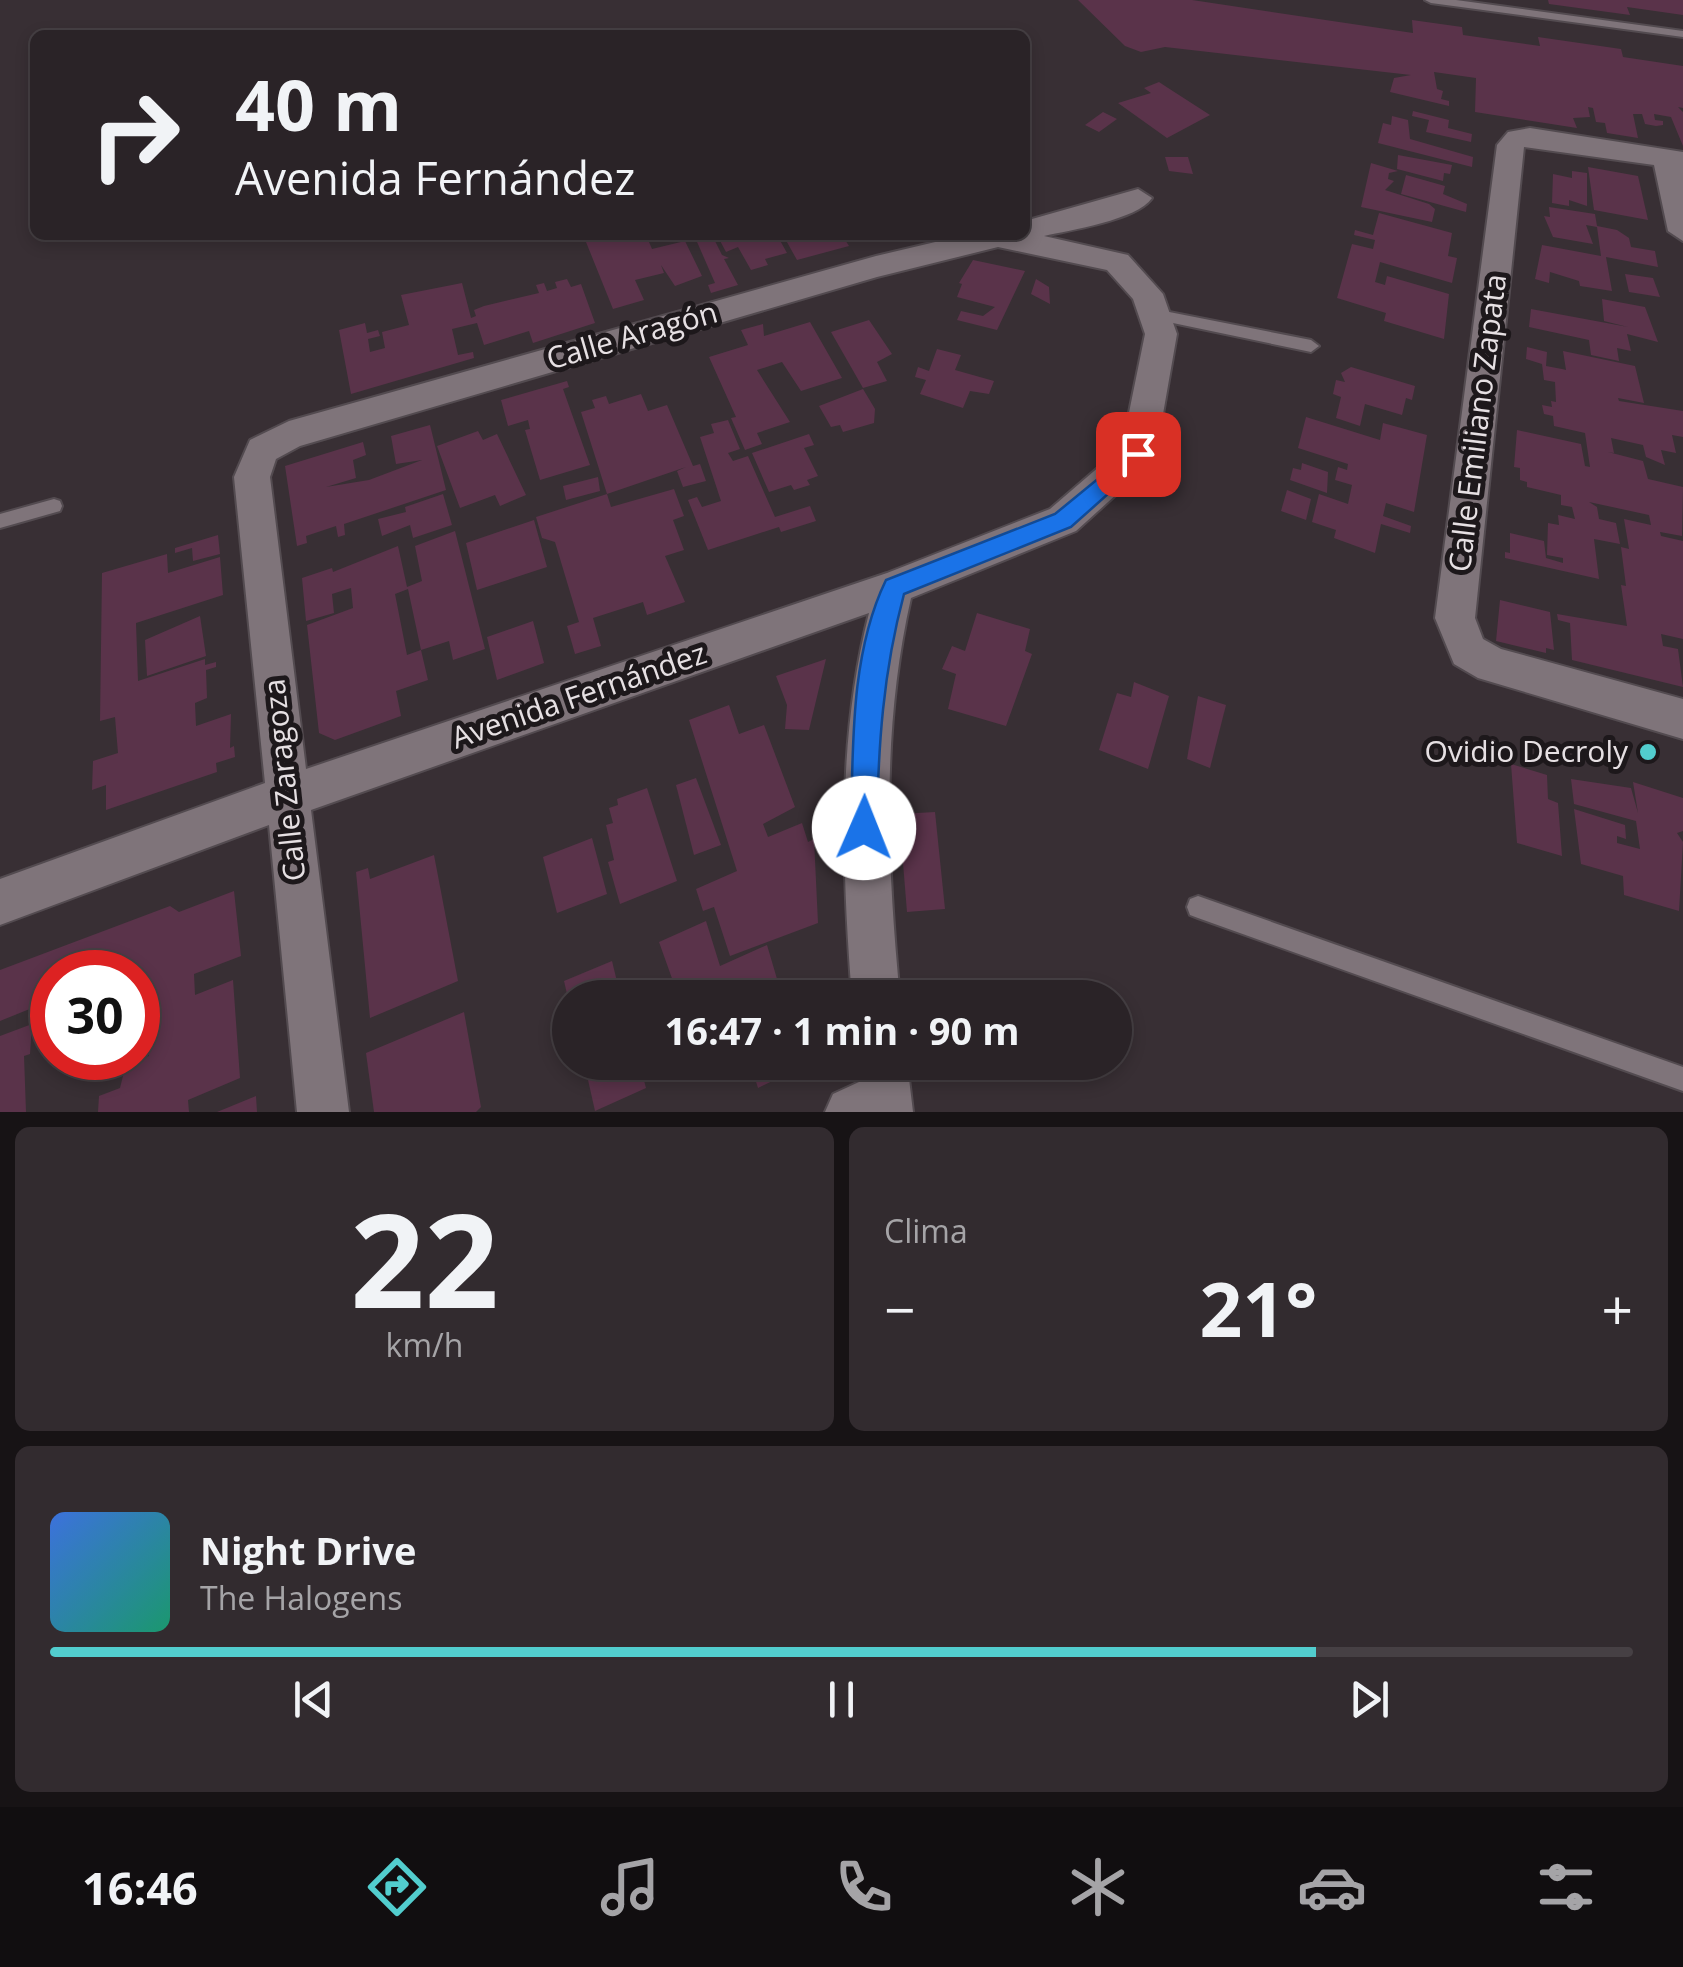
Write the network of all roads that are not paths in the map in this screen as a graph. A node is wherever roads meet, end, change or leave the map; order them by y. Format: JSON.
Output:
{"nodes":[{"id":1,"x":1432,"y":0,"type":"edge"},
{"id":2,"x":1683,"y":34,"type":"edge"},
{"id":3,"x":1674,"y":160,"type":"edge"},
{"id":4,"x":1138,"y":198,"type":"dead end"},
{"id":5,"x":1030,"y":229,"type":"edge"},
{"id":6,"x":1683,"y":232,"type":"edge"},
{"id":7,"x":1030,"y":239,"type":"edge"},
{"id":8,"x":985,"y":240,"type":"edge"},
{"id":9,"x":1154,"y":314,"type":"junction"},
{"id":10,"x":1311,"y":346,"type":"dead end"},
{"id":11,"x":262,"y":450,"type":"joint"},
{"id":12,"x":54,"y":506,"type":"dead end"},
{"id":13,"x":0,"y":521,"type":"edge"},
{"id":14,"x":894,"y":587,"type":"junction"},
{"id":15,"x":1683,"y":719,"type":"edge"},
{"id":16,"x":286,"y":797,"type":"junction"},
{"id":17,"x":0,"y":902,"type":"edge"},
{"id":18,"x":1198,"y":907,"type":"dead end"},
{"id":19,"x":874,"y":980,"type":"edge"},
{"id":20,"x":1683,"y":1079,"type":"edge"},
{"id":21,"x":323,"y":1112,"type":"edge"}],
"edges":[{"from":1,"to":2,"type":"lane"},
{"from":3,"to":6,"type":"street"},
{"from":3,"to":15,"type":"street","name":"Calle Emiliano Zapata"},
{"from":4,"to":5,"type":"street","name":"Calle Aragón"},
{"from":7,"to":9,"type":"street"},
{"from":8,"to":11,"type":"street","name":"Calle Aragón"},
{"from":9,"to":10,"type":"lane"},
{"from":9,"to":14,"type":"street","name":"Avenida Fernández"},
{"from":11,"to":16,"type":"street","name":"Calle Zaragoza"},
{"from":12,"to":13,"type":"lane"},
{"from":14,"to":16,"type":"street","name":"Avenida Fernández"},
{"from":14,"to":19,"type":"street"},
{"from":16,"to":17,"type":"street","name":"Avenida Fernández"},
{"from":16,"to":21,"type":"street","name":"Calle Zaragoza"},
{"from":18,"to":20,"type":"lane"}]}
